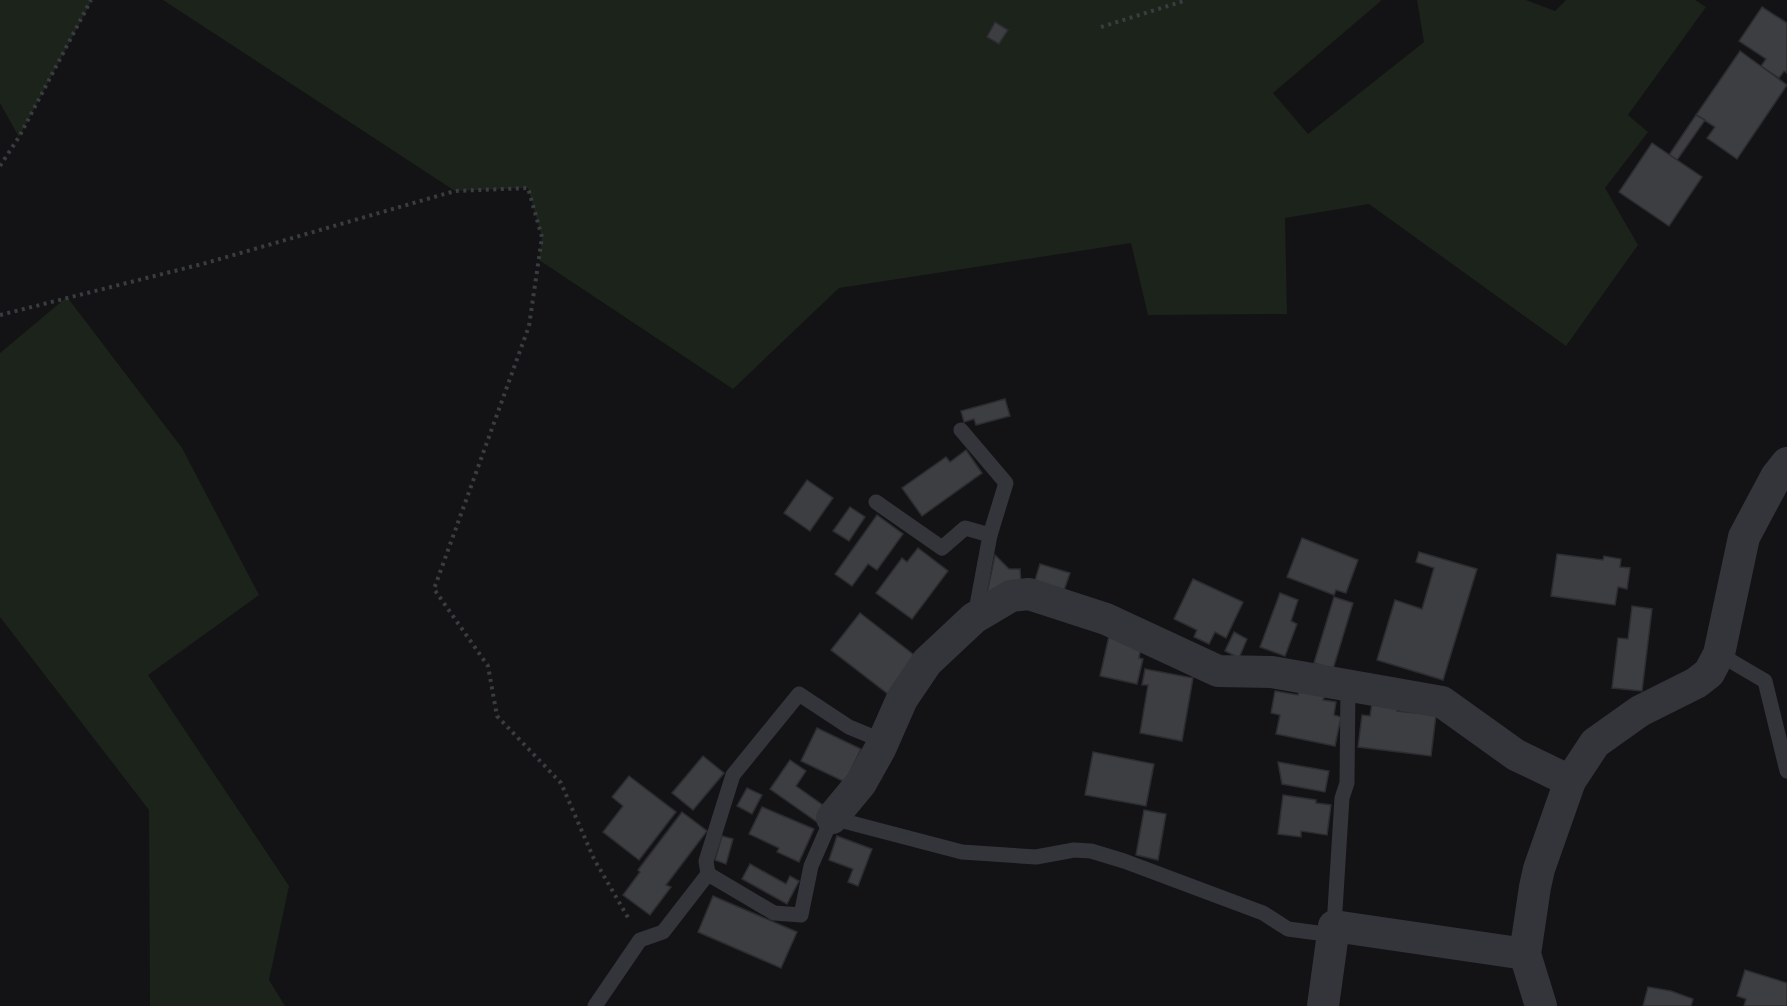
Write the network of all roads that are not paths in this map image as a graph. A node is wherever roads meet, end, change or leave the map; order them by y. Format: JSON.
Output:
{"nodes":[{"id":1,"x":961,"y":430,"type":"dead end"},
{"id":2,"x":1783,"y":474,"type":"edge"},
{"id":3,"x":876,"y":502,"type":"dead end"},
{"id":4,"x":990,"y":534,"type":"junction"},
{"id":5,"x":974,"y":618,"type":"junction"},
{"id":6,"x":1719,"y":654,"type":"junction"},
{"id":7,"x":1348,"y":686,"type":"junction"},
{"id":8,"x":884,"y":741,"type":"junction"},
{"id":9,"x":1787,"y":771,"type":"edge"},
{"id":10,"x":1570,"y":781,"type":"junction"},
{"id":11,"x":832,"y":818,"type":"junction"},
{"id":12,"x":708,"y":874,"type":"junction"},
{"id":13,"x":1334,"y":931,"type":"junction"},
{"id":14,"x":1525,"y":954,"type":"junction"},
{"id":15,"x":595,"y":1006,"type":"edge"},
{"id":16,"x":1323,"y":1006,"type":"edge"},
{"id":17,"x":1541,"y":1006,"type":"edge"}],
"edges":[{"from":1,"to":4,"type":"lane"},
{"from":2,"to":6,"type":"street"},
{"from":3,"to":4,"type":"lane"},
{"from":4,"to":5,"type":"lane"},
{"from":5,"to":7,"type":"street"},
{"from":5,"to":8,"type":"street"},
{"from":6,"to":9,"type":"lane"},
{"from":6,"to":10,"type":"street"},
{"from":7,"to":10,"type":"street"},
{"from":7,"to":13,"type":"lane"},
{"from":8,"to":11,"type":"street"},
{"from":8,"to":12,"type":"lane"},
{"from":10,"to":14,"type":"street"},
{"from":11,"to":12,"type":"lane"},
{"from":11,"to":13,"type":"lane"},
{"from":12,"to":15,"type":"lane"},
{"from":13,"to":14,"type":"street"},
{"from":13,"to":16,"type":"street"},
{"from":14,"to":17,"type":"street"}]}
